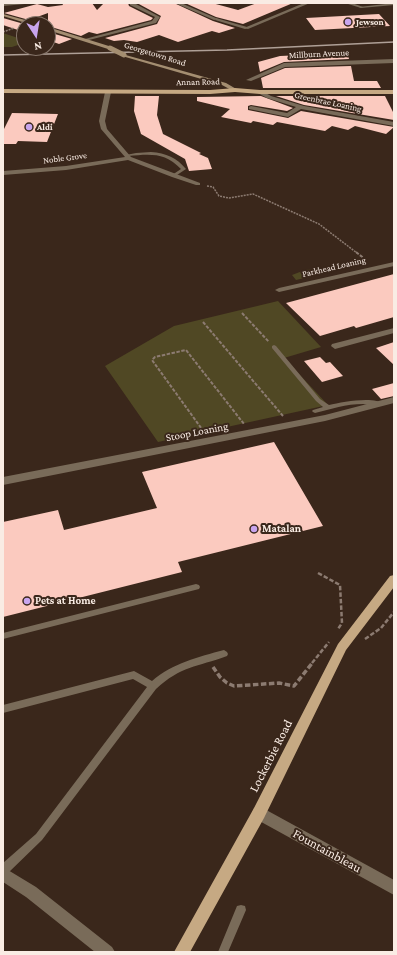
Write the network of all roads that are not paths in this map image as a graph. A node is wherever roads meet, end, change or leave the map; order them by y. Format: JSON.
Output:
{"nodes":[{"id":1,"x":25,"y":3,"type":"edge"},
{"id":2,"x":177,"y":3,"type":"edge"},
{"id":3,"x":308,"y":3,"type":"edge"},
{"id":4,"x":347,"y":3,"type":"edge"},
{"id":5,"x":132,"y":4,"type":"dead end"},
{"id":6,"x":290,"y":4,"type":"dead end"},
{"id":7,"x":393,"y":4,"type":"edge"},
{"id":8,"x":3,"y":5,"type":"edge"},
{"id":9,"x":300,"y":6,"type":"junction"},
{"id":10,"x":361,"y":7,"type":"joint"},
{"id":11,"x":3,"y":15,"type":"edge"},
{"id":12,"x":16,"y":19,"type":"edge"},
{"id":13,"x":216,"y":19,"type":"joint"},
{"id":14,"x":246,"y":28,"type":"joint"},
{"id":15,"x":56,"y":30,"type":"edge"},
{"id":16,"x":87,"y":40,"type":"junction"},
{"id":17,"x":394,"y":61,"type":"edge"},
{"id":18,"x":249,"y":80,"type":"dead end"},
{"id":19,"x":235,"y":90,"type":"junction"},
{"id":20,"x":3,"y":91,"type":"edge"},
{"id":21,"x":108,"y":92,"type":"junction"},
{"id":22,"x":260,"y":92,"type":"junction"},
{"id":23,"x":394,"y":92,"type":"edge"},
{"id":24,"x":301,"y":106,"type":"junction"},
{"id":25,"x":250,"y":108,"type":"dead end"},
{"id":26,"x":394,"y":124,"type":"edge"},
{"id":27,"x":128,"y":157,"type":"junction"},
{"id":28,"x":3,"y":173,"type":"edge"},
{"id":29,"x":174,"y":176,"type":"junction"},
{"id":30,"x":198,"y":184,"type":"road end"},
{"id":31,"x":394,"y":264,"type":"edge"},
{"id":32,"x":279,"y":290,"type":"dead end"},
{"id":33,"x":394,"y":330,"type":"edge"},
{"id":34,"x":335,"y":346,"type":"dead end"},
{"id":35,"x":274,"y":347,"type":"road end"},
{"id":36,"x":394,"y":400,"type":"edge"},
{"id":37,"x":381,"y":404,"type":"junction"},
{"id":38,"x":328,"y":407,"type":"junction"},
{"id":39,"x":315,"y":411,"type":"dead end"},
{"id":40,"x":3,"y":481,"type":"edge"},
{"id":41,"x":394,"y":579,"type":"edge"},
{"id":42,"x":196,"y":587,"type":"dead end"},
{"id":43,"x":3,"y":636,"type":"edge"},
{"id":44,"x":224,"y":654,"type":"dead end"},
{"id":45,"x":153,"y":686,"type":"junction"},
{"id":46,"x":3,"y":709,"type":"edge"},
{"id":47,"x":259,"y":813,"type":"junction"},
{"id":48,"x":3,"y":870,"type":"edge"},
{"id":49,"x":3,"y":874,"type":"edge"},
{"id":50,"x":394,"y":888,"type":"edge"},
{"id":51,"x":240,"y":910,"type":"dead end"},
{"id":52,"x":107,"y":952,"type":"edge"},
{"id":53,"x":182,"y":952,"type":"edge"},
{"id":54,"x":223,"y":952,"type":"edge"}],
"edges":[{"from":1,"to":8,"type":"street"},
{"from":2,"to":13,"type":"street"},
{"from":3,"to":9,"type":"street"},
{"from":4,"to":10,"type":"street"},
{"from":5,"to":16,"type":"street"},
{"from":6,"to":9,"type":"street"},
{"from":7,"to":10,"type":"lane"},
{"from":9,"to":14,"type":"street"},
{"from":11,"to":12,"type":"street"},
{"from":13,"to":14,"type":"lane"},
{"from":15,"to":16,"type":"street","name":"Georgetown Road"},
{"from":16,"to":19,"type":"street","name":"Georgetown Road","bridge":true},
{"from":17,"to":18,"type":"street","name":"Millburn Avenue"},
{"from":19,"to":21,"type":"main road","name":"Annan Road"},
{"from":19,"to":22,"type":"main road","name":"Annan Road"},
{"from":20,"to":21,"type":"main road","name":"Annan Road"},
{"from":21,"to":27,"type":"street"},
{"from":22,"to":23,"type":"main road","name":"Annan Road"},
{"from":22,"to":24,"type":"street","name":"Greenbrae Loaning"},
{"from":24,"to":25,"type":"street"},
{"from":24,"to":26,"type":"street","name":"Greenbrae Loaning"},
{"from":27,"to":28,"type":"street","name":"Noble Grove"},
{"from":27,"to":29,"type":"street"},
{"from":27,"to":29,"type":"lane"},
{"from":29,"to":30,"type":"street"},
{"from":31,"to":32,"type":"street","name":"Parkhead Loaning"},
{"from":33,"to":34,"type":"street"},
{"from":35,"to":38,"type":"lane"},
{"from":36,"to":37,"type":"street","name":"Stoop Loaning"},
{"from":37,"to":38,"type":"lane"},
{"from":37,"to":40,"type":"street","name":"Stoop Loaning"},
{"from":38,"to":39,"type":"lane"},
{"from":41,"to":47,"type":"main road","name":"Lockerbie Road"},
{"from":42,"to":43,"type":"lane"},
{"from":44,"to":45,"type":"lane"},
{"from":45,"to":46,"type":"lane"},
{"from":45,"to":48,"type":"lane"},
{"from":47,"to":50,"type":"street","name":"Fountainbleau"},
{"from":47,"to":53,"type":"main road","name":"Lockerbie Road"},
{"from":49,"to":52,"type":"street"},
{"from":51,"to":54,"type":"lane"}]}
